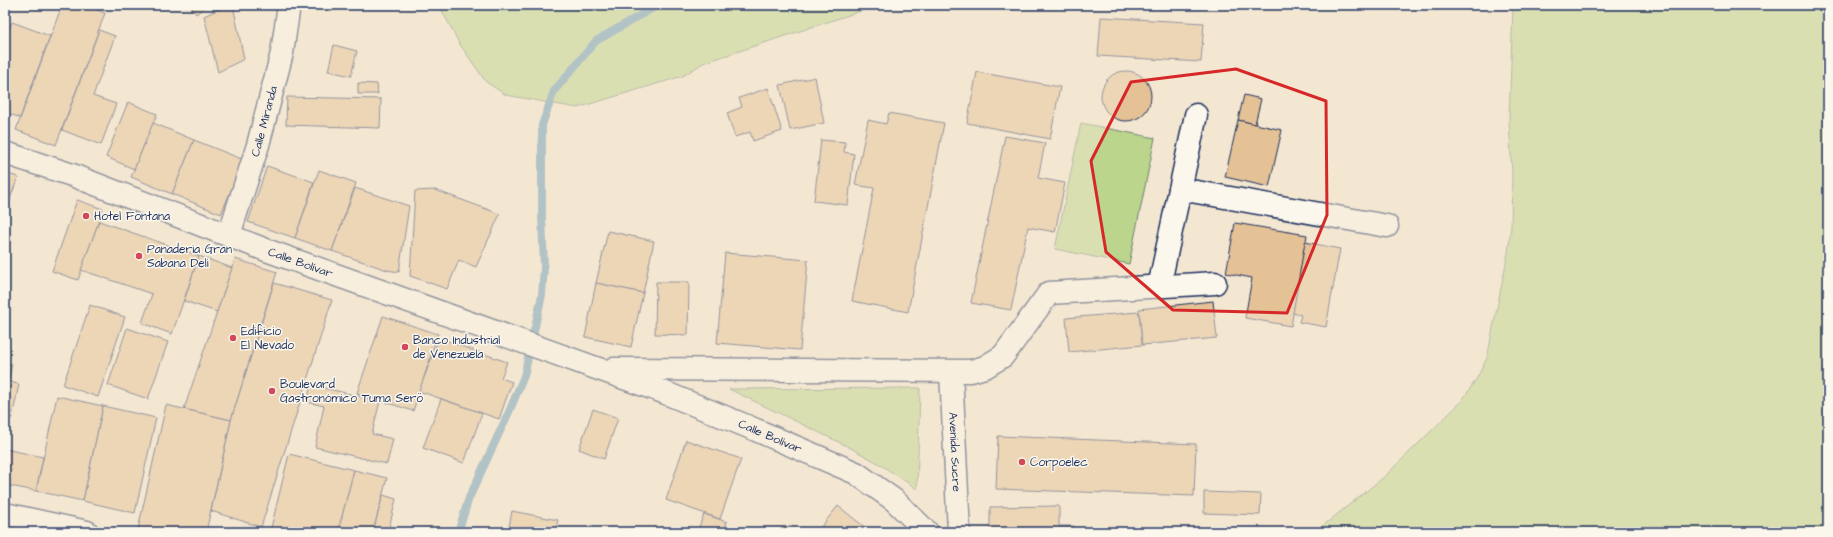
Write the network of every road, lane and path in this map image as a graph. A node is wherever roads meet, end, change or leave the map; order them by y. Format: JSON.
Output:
{"nodes":[{"id":1,"x":290,"y":5,"type":"edge"},
{"id":2,"x":1196,"y":114,"type":"dead end"},
{"id":3,"x":5,"y":153,"type":"edge"},
{"id":4,"x":1180,"y":189,"type":"junction"},
{"id":5,"x":1387,"y":226,"type":"dead end"},
{"id":6,"x":229,"y":235,"type":"junction"},
{"id":7,"x":1215,"y":283,"type":"dead end"},
{"id":8,"x":1160,"y":287,"type":"junction"},
{"id":9,"x":596,"y":368,"type":"junction"},
{"id":10,"x":951,"y":372,"type":"junction"},
{"id":11,"x":5,"y":514,"type":"edge"},
{"id":12,"x":87,"y":532,"type":"edge"},
{"id":13,"x":927,"y":532,"type":"edge"},
{"id":14,"x":959,"y":532,"type":"edge"}],
"edges":[{"from":1,"to":6,"type":"street","name":"Calle Miranda"},
{"from":2,"to":4,"type":"street"},
{"from":3,"to":6,"type":"street","name":"Calle Bolívar"},
{"from":4,"to":5,"type":"street"},
{"from":4,"to":8,"type":"street"},
{"from":6,"to":9,"type":"street","name":"Calle Bolívar"},
{"from":7,"to":8,"type":"street"},
{"from":8,"to":10,"type":"street","name":"Calle Bolívar"},
{"from":9,"to":10,"type":"street","name":"Calle Bolívar"},
{"from":9,"to":13,"type":"street","name":"Calle Bolívar"},
{"from":10,"to":14,"type":"street","name":"Avenida Sucre"},
{"from":11,"to":12,"type":"street"}]}
